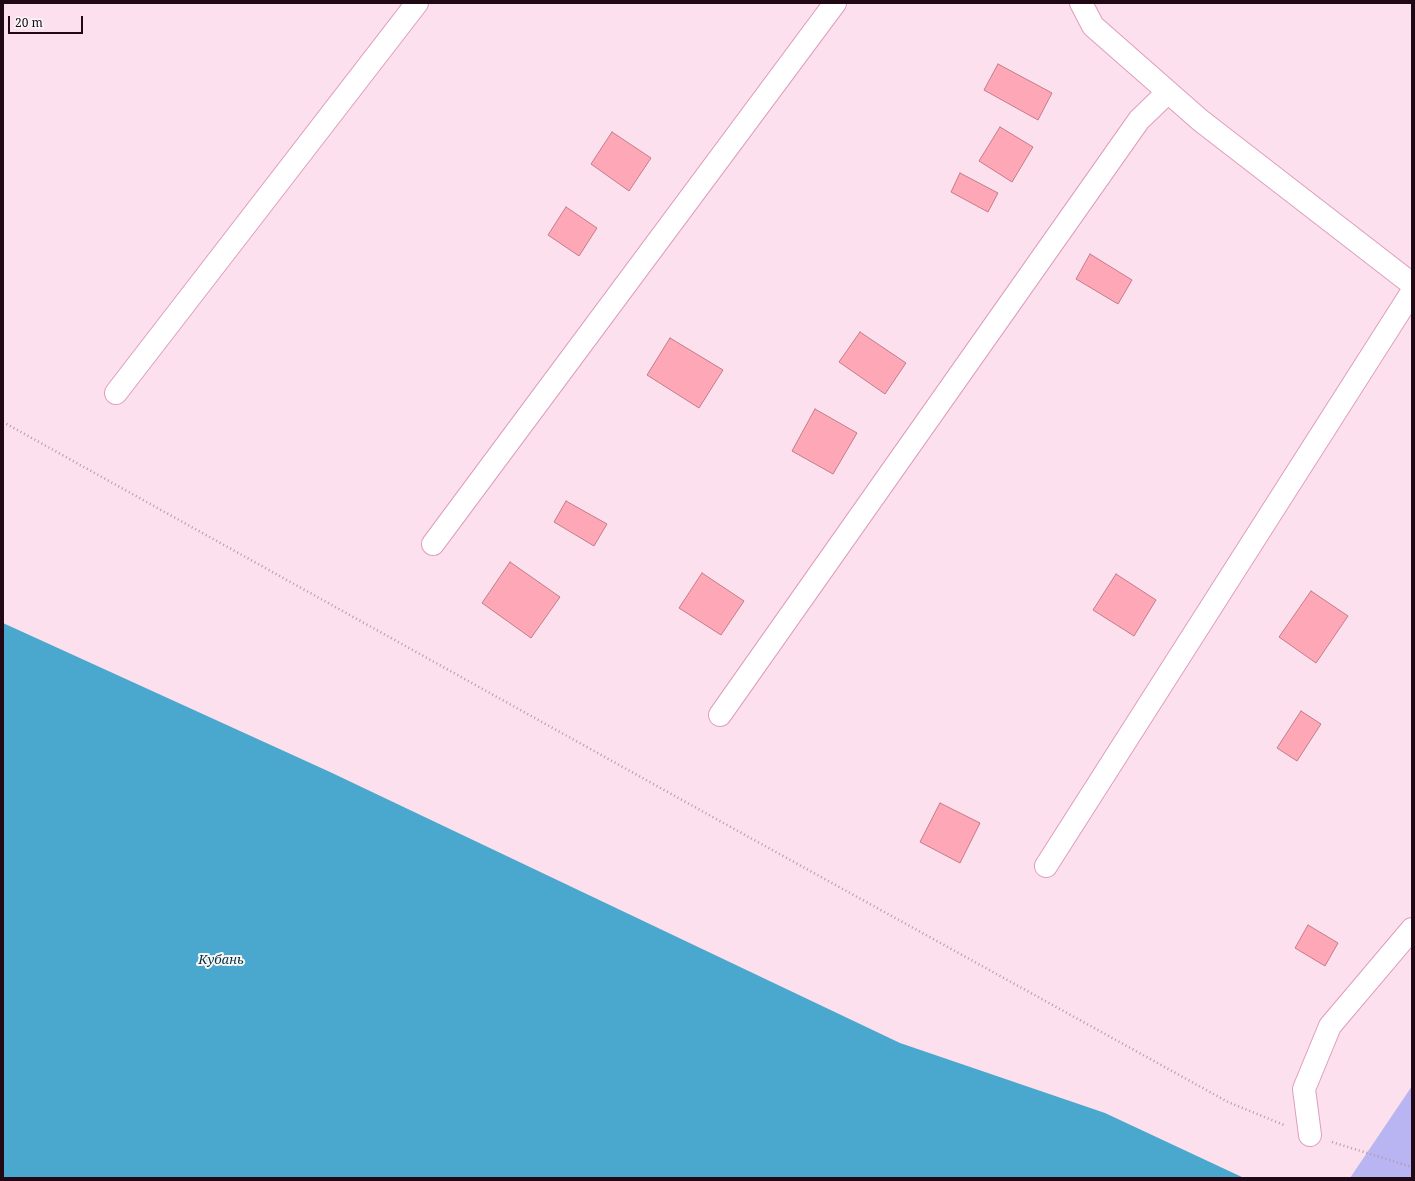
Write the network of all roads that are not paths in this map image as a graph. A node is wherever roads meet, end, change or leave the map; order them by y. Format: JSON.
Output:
{"nodes":[{"id":1,"x":417,"y":3,"type":"edge"},
{"id":2,"x":835,"y":3,"type":"edge"},
{"id":3,"x":1081,"y":3,"type":"edge"},
{"id":4,"x":1168,"y":92,"type":"junction"},
{"id":5,"x":1412,"y":284,"type":"edge"},
{"id":6,"x":1412,"y":292,"type":"edge"},
{"id":7,"x":116,"y":393,"type":"dead end"},
{"id":8,"x":433,"y":544,"type":"dead end"},
{"id":9,"x":720,"y":715,"type":"dead end"},
{"id":10,"x":1046,"y":866,"type":"dead end"},
{"id":11,"x":1412,"y":930,"type":"edge"},
{"id":12,"x":1310,"y":1135,"type":"road end"}],
"edges":[{"from":1,"to":7,"type":"street"},
{"from":2,"to":8,"type":"street"},
{"from":3,"to":4,"type":"street"},
{"from":4,"to":5,"type":"street"},
{"from":4,"to":9,"type":"street"},
{"from":6,"to":10,"type":"street"},
{"from":11,"to":12,"type":"street"}]}
